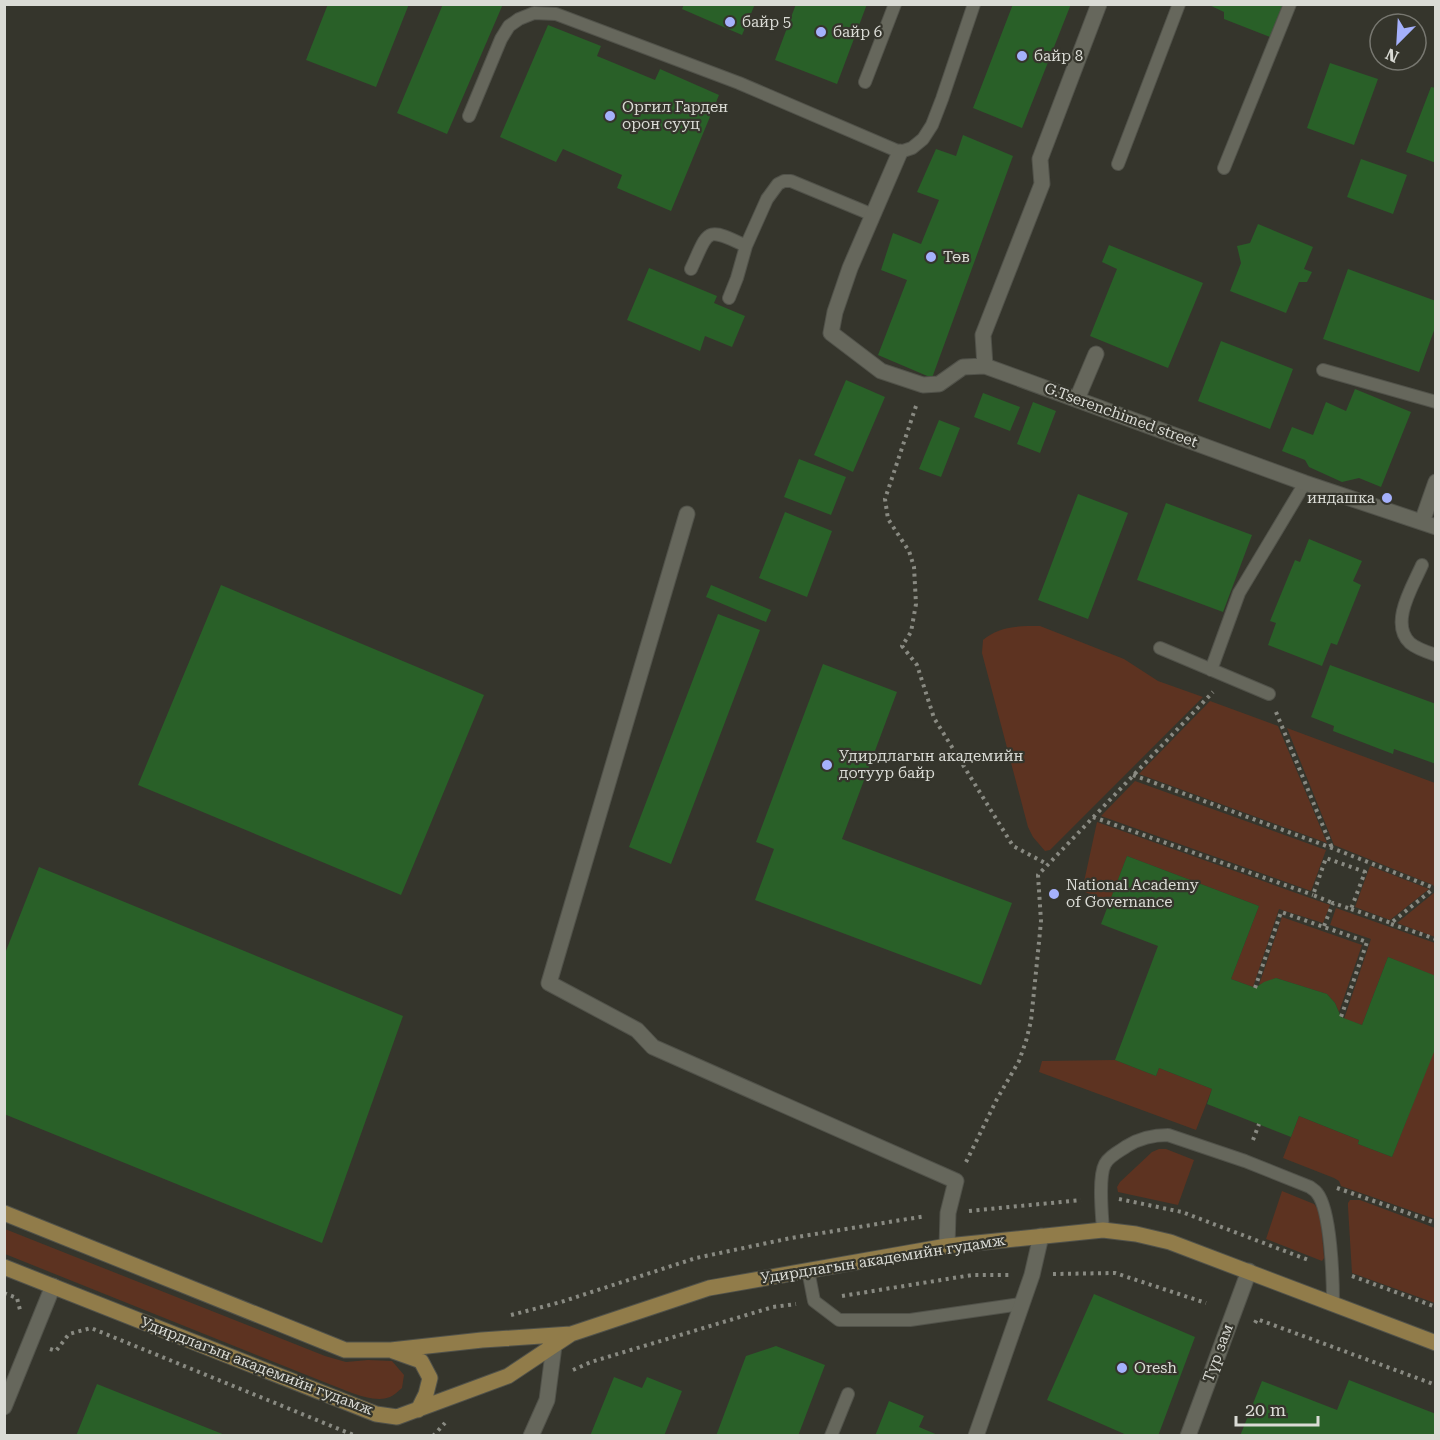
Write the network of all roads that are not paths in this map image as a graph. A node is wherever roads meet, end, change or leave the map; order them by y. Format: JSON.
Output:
{"nodes":[{"id":1,"x":895,"y":4,"type":"edge"},
{"id":2,"x":974,"y":4,"type":"edge"},
{"id":3,"x":1099,"y":4,"type":"edge"},
{"id":4,"x":1179,"y":4,"type":"edge"},
{"id":5,"x":1290,"y":4,"type":"edge"},
{"id":6,"x":865,"y":82,"type":"dead end"},
{"id":7,"x":469,"y":117,"type":"dead end"},
{"id":8,"x":900,"y":152,"type":"junction"},
{"id":9,"x":1118,"y":164,"type":"dead end"},
{"id":10,"x":1224,"y":168,"type":"dead end"},
{"id":11,"x":873,"y":215,"type":"junction"},
{"id":12,"x":746,"y":246,"type":"junction"},
{"id":13,"x":691,"y":269,"type":"dead end"},
{"id":14,"x":729,"y":298,"type":"dead end"},
{"id":15,"x":1095,"y":354,"type":"dead end"},
{"id":16,"x":985,"y":366,"type":"junction"},
{"id":17,"x":1323,"y":370,"type":"dead end"},
{"id":18,"x":1077,"y":399,"type":"junction"},
{"id":19,"x":1436,"y":402,"type":"edge"},
{"id":20,"x":1436,"y":482,"type":"edge"},
{"id":21,"x":1305,"y":483,"type":"junction"},
{"id":22,"x":687,"y":514,"type":"dead end"},
{"id":23,"x":1429,"y":525,"type":"edge"},
{"id":24,"x":1422,"y":565,"type":"dead end"},
{"id":25,"x":1160,"y":648,"type":"dead end"},
{"id":26,"x":1436,"y":655,"type":"edge"},
{"id":27,"x":1211,"y":670,"type":"junction"},
{"id":28,"x":1269,"y":694,"type":"road end"},
{"id":29,"x":4,"y":1213,"type":"edge"},
{"id":30,"x":1103,"y":1230,"type":"junction"},
{"id":31,"x":1041,"y":1236,"type":"junction"},
{"id":32,"x":947,"y":1246,"type":"junction"},
{"id":33,"x":4,"y":1267,"type":"edge"},
{"id":34,"x":808,"y":1270,"type":"junction"},
{"id":35,"x":1249,"y":1271,"type":"junction"},
{"id":36,"x":53,"y":1286,"type":"junction"},
{"id":37,"x":1334,"y":1303,"type":"junction"},
{"id":38,"x":1021,"y":1304,"type":"junction"},
{"id":39,"x":571,"y":1334,"type":"junction"},
{"id":40,"x":1436,"y":1342,"type":"edge"},
{"id":41,"x":554,"y":1346,"type":"junction"},
{"id":42,"x":391,"y":1350,"type":"junction"},
{"id":43,"x":848,"y":1394,"type":"dead end"},
{"id":44,"x":4,"y":1407,"type":"edge"},
{"id":45,"x":418,"y":1410,"type":"junction"},
{"id":46,"x":531,"y":1436,"type":"edge"},
{"id":47,"x":831,"y":1436,"type":"edge"},
{"id":48,"x":976,"y":1436,"type":"edge"},
{"id":49,"x":1188,"y":1436,"type":"edge"}],
"edges":[{"from":1,"to":6,"type":"lane"},
{"from":2,"to":8,"type":"lane"},
{"from":3,"to":16,"type":"street"},
{"from":4,"to":9,"type":"lane"},
{"from":5,"to":10,"type":"lane"},
{"from":7,"to":8,"type":"lane"},
{"from":8,"to":11,"type":"street"},
{"from":11,"to":12,"type":"lane"},
{"from":11,"to":16,"type":"street"},
{"from":12,"to":13,"type":"lane"},
{"from":12,"to":14,"type":"lane"},
{"from":15,"to":18,"type":"street"},
{"from":16,"to":18,"type":"street","name":"G.Tserenchimed street"},
{"from":17,"to":19,"type":"lane"},
{"from":18,"to":21,"type":"street","name":"G.Tserenchimed street"},
{"from":20,"to":23,"type":"street"},
{"from":21,"to":23,"type":"street","name":"G.Tserenchimed street"},
{"from":21,"to":27,"type":"lane"},
{"from":22,"to":32,"type":"street"},
{"from":24,"to":26,"type":"lane"},
{"from":25,"to":27,"type":"lane"},
{"from":27,"to":28,"type":"lane"},
{"from":29,"to":42,"type":"main road","name":"Удирдлагын академийн гудамж"},
{"from":30,"to":31,"type":"main road","name":"Удирдлагын академийн гудамж"},
{"from":30,"to":35,"type":"main road","name":"Удирдлагын академийн гудамж"},
{"from":30,"to":37,"type":"lane"},
{"from":31,"to":32,"type":"main road","name":"Удирдлагын академийн гудамж"},
{"from":31,"to":38,"type":"street"},
{"from":32,"to":34,"type":"main road","name":"Удирдлагын академийн гудамж"},
{"from":33,"to":36,"type":"main road","name":"Удирдлагын академийн гудамж"},
{"from":34,"to":38,"type":"lane"},
{"from":34,"to":39,"type":"main road","name":"Удирдлагын академийн гудамж"},
{"from":35,"to":37,"type":"main road","name":"Удирдлагын академийн гудамж"},
{"from":35,"to":49,"type":"street","name":"Түр зам"},
{"from":36,"to":44,"type":"street"},
{"from":36,"to":45,"type":"main road","name":"Удирдлагын академийн гудамж"},
{"from":37,"to":40,"type":"main road","name":"Удирдлагын академийн гудамж"},
{"from":38,"to":48,"type":"street"},
{"from":39,"to":41,"type":"main road","name":"Удирдлагын академийн гудамж"},
{"from":39,"to":42,"type":"main road","name":"Удирдлагын академийн гудамж"},
{"from":41,"to":45,"type":"main road","name":"Удирдлагын академийн гудамж"},
{"from":41,"to":46,"type":"street"},
{"from":42,"to":45,"type":"main road"},
{"from":43,"to":47,"type":"lane"}]}
